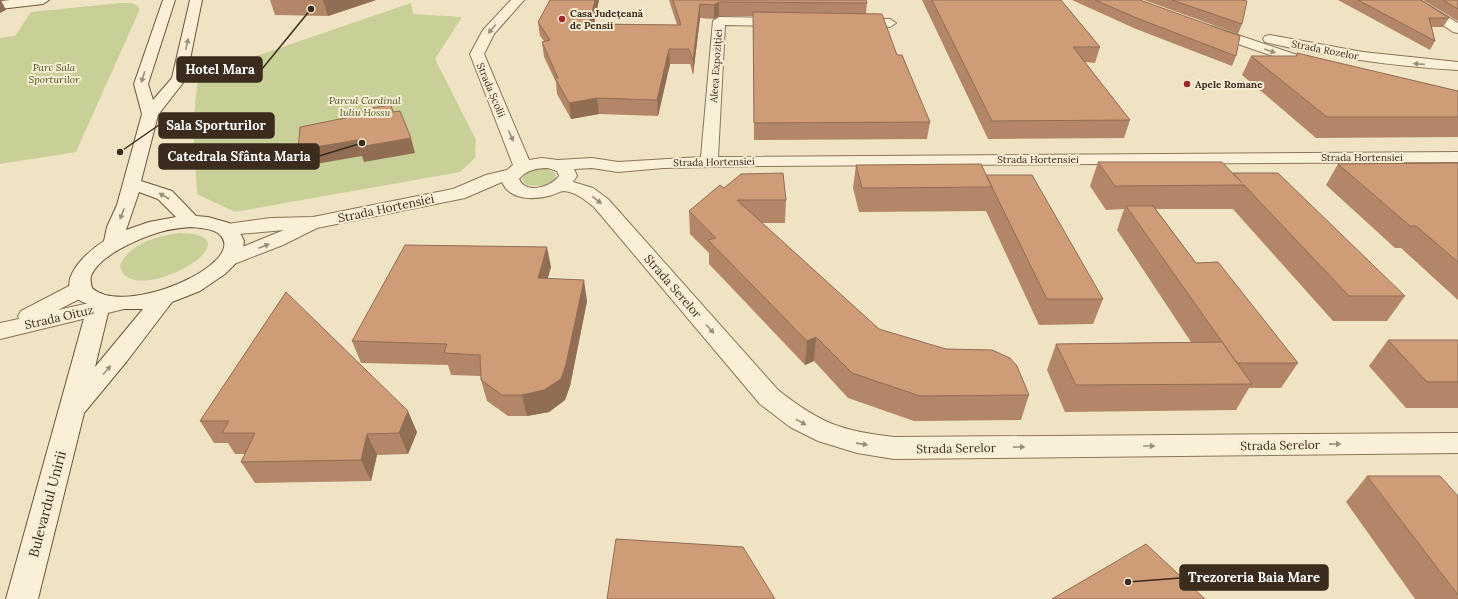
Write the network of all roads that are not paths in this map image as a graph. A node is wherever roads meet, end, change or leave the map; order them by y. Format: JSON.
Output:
{"nodes":[{"id":1,"x":43,"y":0,"type":"edge"},
{"id":2,"x":169,"y":0,"type":"edge"},
{"id":3,"x":196,"y":0,"type":"edge"},
{"id":4,"x":518,"y":0,"type":"edge"},
{"id":5,"x":1412,"y":0,"type":"edge"},
{"id":6,"x":0,"y":5,"type":"edge"},
{"id":7,"x":797,"y":22,"type":"edge"},
{"id":8,"x":844,"y":22,"type":"edge"},
{"id":9,"x":890,"y":22,"type":"dead end"},
{"id":10,"x":1458,"y":28,"type":"edge"},
{"id":11,"x":1458,"y":66,"type":"edge"},
{"id":12,"x":1329,"y":70,"type":"edge"},
{"id":13,"x":150,"y":114,"type":"junction"},
{"id":14,"x":1458,"y":157,"type":"edge"},
{"id":15,"x":709,"y":162,"type":"junction"},
{"id":16,"x":518,"y":170,"type":"junction"},
{"id":17,"x":562,"y":177,"type":"junction"},
{"id":18,"x":131,"y":184,"type":"junction"},
{"id":19,"x":521,"y":191,"type":"junction"},
{"id":20,"x":458,"y":194,"type":"junction"},
{"id":21,"x":190,"y":221,"type":"junction"},
{"id":22,"x":313,"y":223,"type":"junction"},
{"id":23,"x":227,"y":229,"type":"junction"},
{"id":24,"x":114,"y":243,"type":"junction"},
{"id":25,"x":227,"y":260,"type":"junction"},
{"id":26,"x":164,"y":297,"type":"junction"},
{"id":27,"x":99,"y":300,"type":"junction"},
{"id":28,"x":0,"y":331,"type":"edge"},
{"id":29,"x":72,"y":410,"type":"junction"},
{"id":30,"x":1458,"y":443,"type":"edge"},
{"id":31,"x":22,"y":599,"type":"edge"}],
"edges":[{"from":1,"to":6,"type":"street"},
{"from":2,"to":13,"type":"street","one_way":true},
{"from":13,"to":3,"type":"street","one_way":true},
{"from":4,"to":16,"type":"street","name":"Strada Școlii","one_way":true},
{"from":5,"to":10,"type":"street"},
{"from":7,"to":15,"type":"street","name":"Aleea Expoziției"},
{"from":8,"to":9,"type":"street"},
{"from":11,"to":12,"type":"street","name":"Strada Rozelor","one_way":true},
{"from":13,"to":18,"type":"street"},
{"from":14,"to":15,"type":"street","name":"Strada Hortensiei"},
{"from":15,"to":17,"type":"street","name":"Strada Hortensiei"},
{"from":16,"to":17,"type":"street","name":"Strada Hortensiei"},
{"from":16,"to":19,"type":"street","name":"Strada Școlii"},
{"from":16,"to":20,"type":"street","name":"Strada Hortensiei"},
{"from":17,"to":19,"type":"street","name":"Strada Hortensiei"},
{"from":17,"to":30,"type":"street","name":"Strada Serelor","one_way":true},
{"from":21,"to":18,"type":"street","one_way":true},
{"from":18,"to":24,"type":"street","one_way":true},
{"from":19,"to":20,"type":"street","name":"Strada Hortensiei"},
{"from":20,"to":22,"type":"street","name":"Strada Hortensiei"},
{"from":21,"to":23,"type":"street","name":"Bulevardul Unirii"},
{"from":21,"to":24,"type":"street","name":"Bulevardul Unirii"},
{"from":22,"to":23,"type":"street","name":"Strada Hortensiei"},
{"from":25,"to":22,"type":"street","name":"Strada Hortensiei","one_way":true},
{"from":23,"to":25,"type":"street"},
{"from":24,"to":27,"type":"street","name":"Bulevardul Unirii"},
{"from":25,"to":26,"type":"street","name":"Strada Oituz"},
{"from":26,"to":27,"type":"street","name":"Strada Oituz"},
{"from":29,"to":26,"type":"street","name":"Bulevardul Unirii","one_way":true},
{"from":27,"to":28,"type":"street","name":"Strada Oituz"},
{"from":27,"to":29,"type":"street","name":"Bulevardul Unirii"},
{"from":29,"to":31,"type":"street","name":"Bulevardul Unirii"}]}
